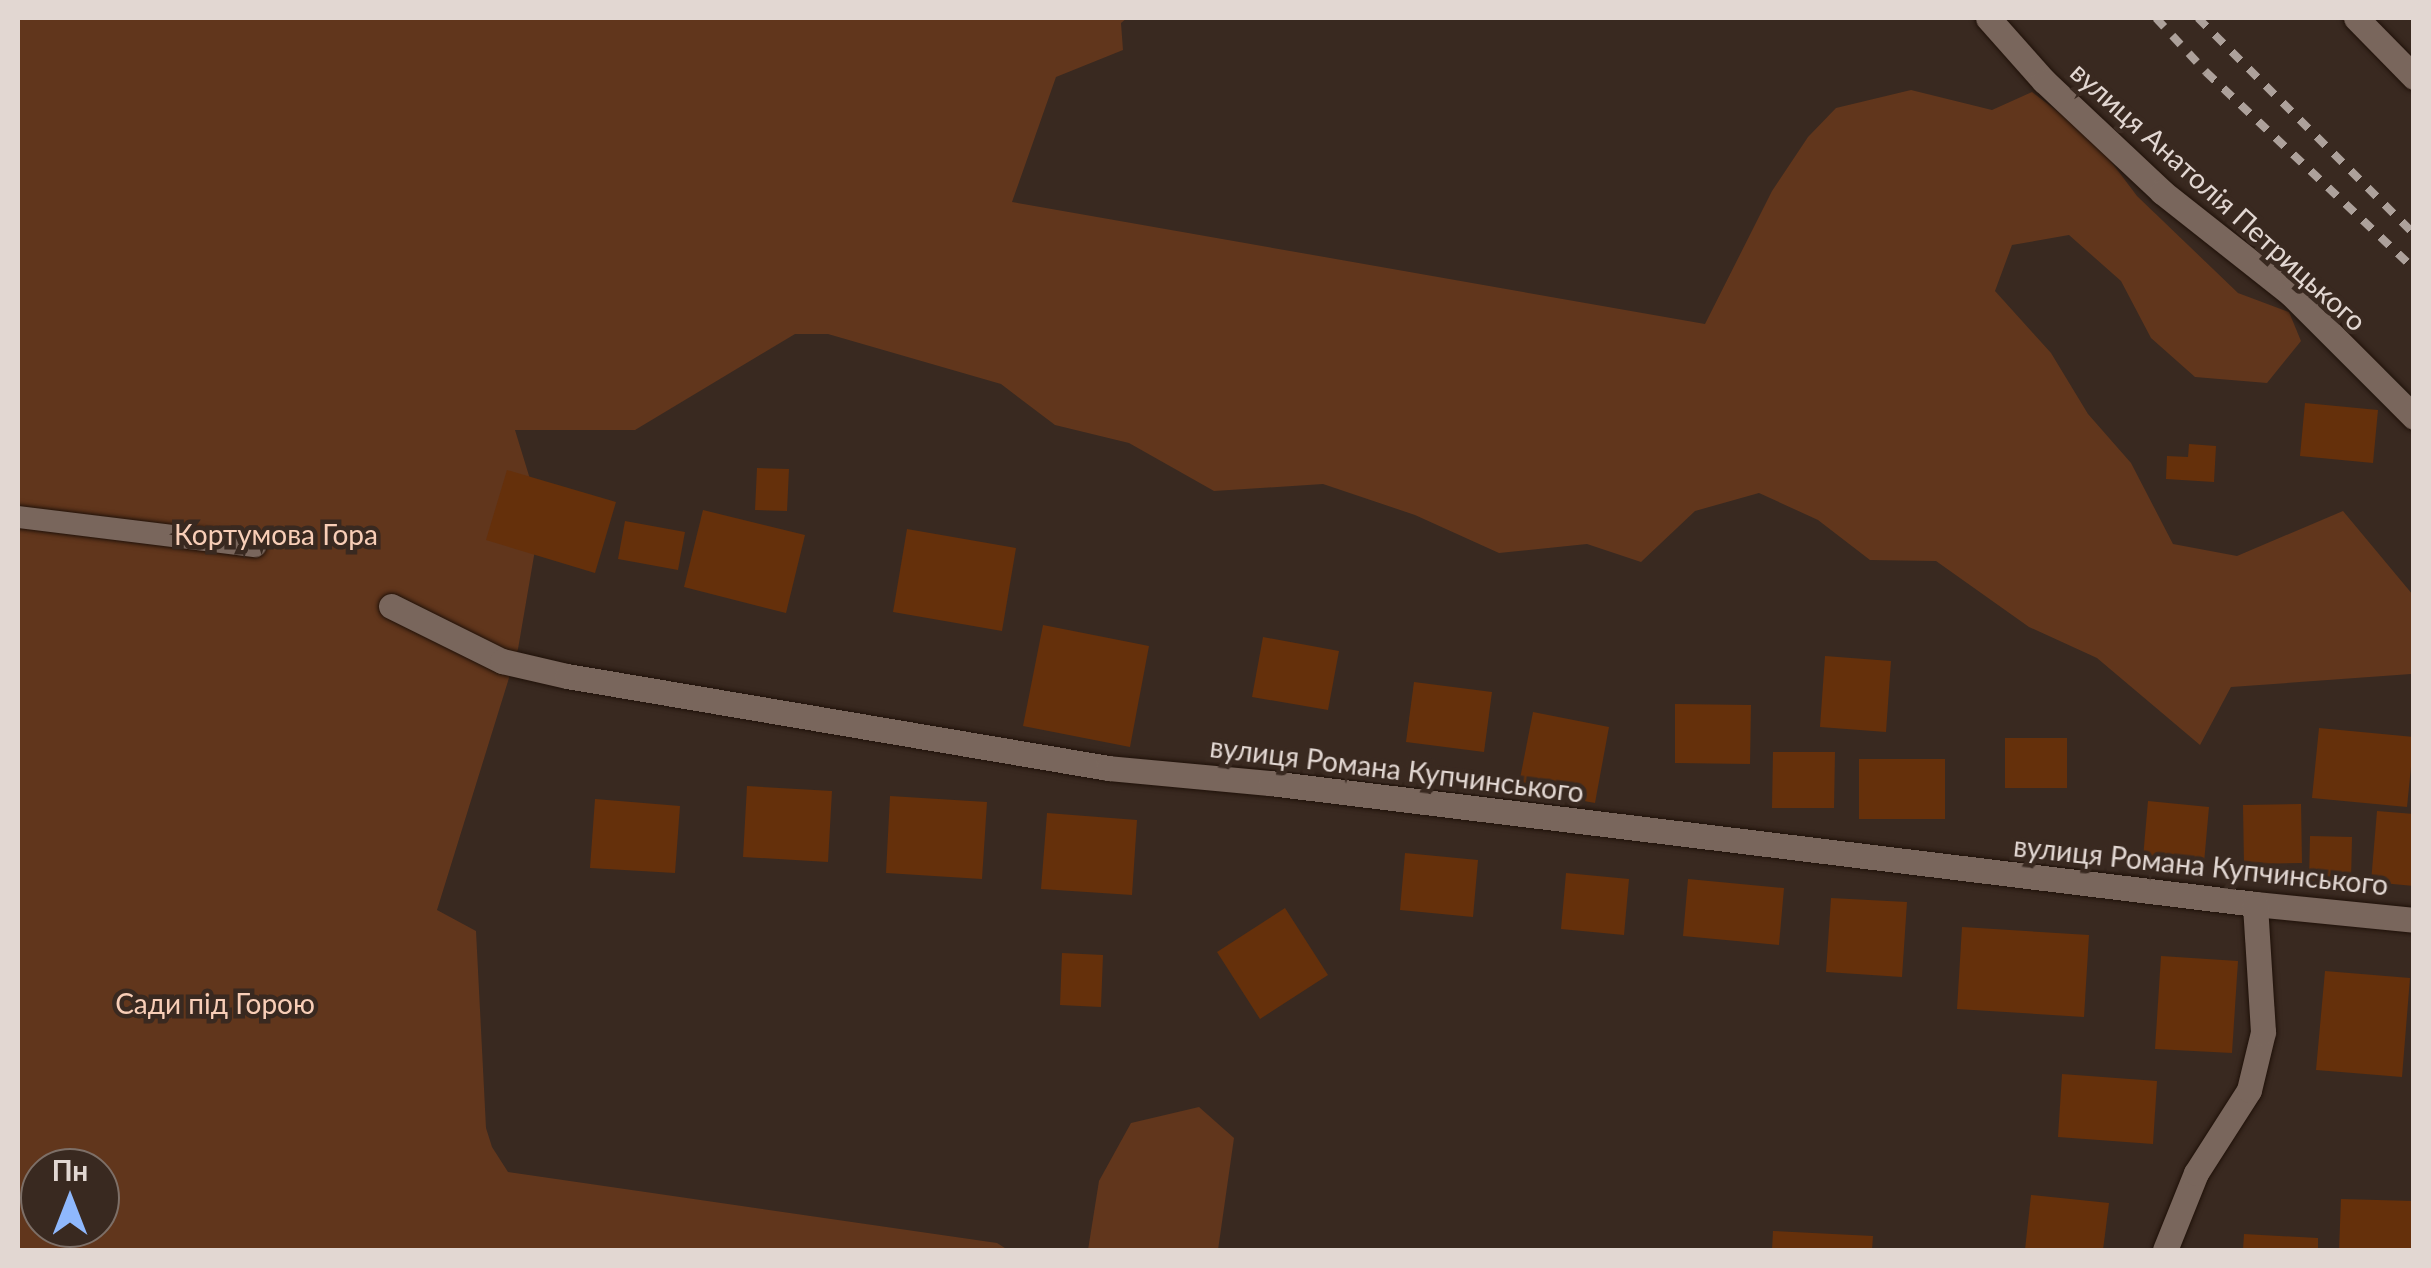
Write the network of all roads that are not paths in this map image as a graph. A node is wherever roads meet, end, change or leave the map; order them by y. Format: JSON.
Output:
{"nodes":[{"id":1,"x":1988,"y":18,"type":"edge"},
{"id":2,"x":2356,"y":18,"type":"edge"},
{"id":3,"x":2414,"y":77,"type":"edge"},
{"id":4,"x":2414,"y":417,"type":"edge"},
{"id":5,"x":18,"y":517,"type":"edge"},
{"id":6,"x":254,"y":546,"type":"dead end"},
{"id":7,"x":391,"y":606,"type":"dead end"},
{"id":8,"x":2256,"y":904,"type":"junction"},
{"id":9,"x":2414,"y":920,"type":"edge"},
{"id":10,"x":2165,"y":1250,"type":"edge"}],
"edges":[{"from":1,"to":4,"type":"street","name":"вулиця Анатолія Петрицького"},
{"from":2,"to":3,"type":"street"},
{"from":5,"to":6,"type":"lane"},
{"from":7,"to":8,"type":"street","name":"вулиця Романа Купчинського"},
{"from":8,"to":9,"type":"street","name":"вулиця Романа Купчинського"},
{"from":8,"to":10,"type":"street"}]}
